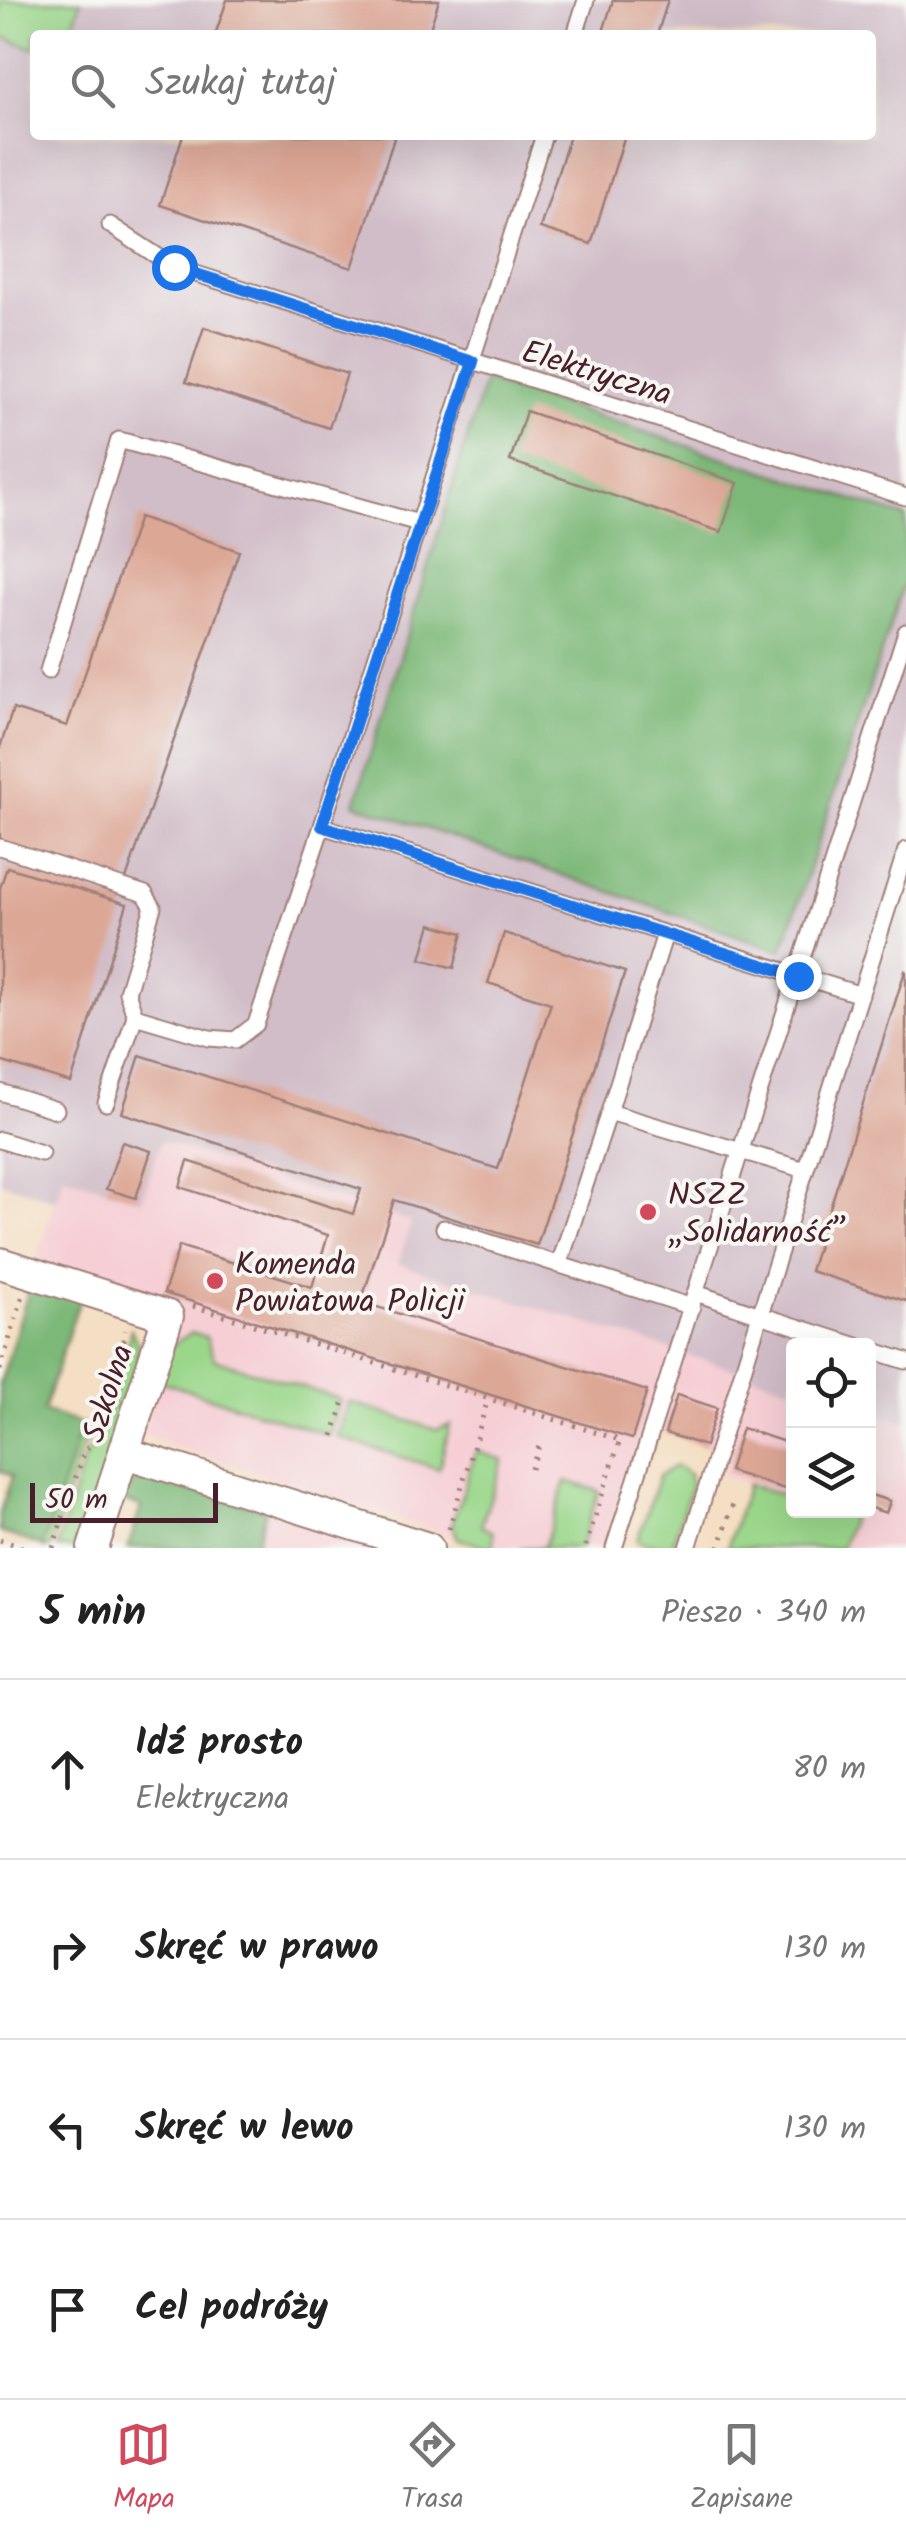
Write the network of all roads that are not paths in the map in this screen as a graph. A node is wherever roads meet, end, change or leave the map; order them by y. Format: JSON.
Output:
{"nodes":[{"id":1,"x":586,"y":0,"type":"edge"},
{"id":2,"x":577,"y":30,"type":"edge"},
{"id":3,"x":542,"y":140,"type":"edge"},
{"id":4,"x":110,"y":225,"type":"dead end"},
{"id":5,"x":473,"y":362,"type":"junction"},
{"id":6,"x":906,"y":496,"type":"edge"},
{"id":7,"x":419,"y":523,"type":"junction"},
{"id":8,"x":906,"y":632,"type":"edge"},
{"id":9,"x":903,"y":651,"type":"edge"},
{"id":10,"x":48,"y":671,"type":"dead end"},
{"id":11,"x":322,"y":826,"type":"junction"},
{"id":12,"x":0,"y":847,"type":"edge"},
{"id":13,"x":906,"y":850,"type":"edge"},
{"id":14,"x":666,"y":934,"type":"junction"},
{"id":15,"x":798,"y":976,"type":"junction"},
{"id":16,"x":861,"y":996,"type":"junction"},
{"id":17,"x":135,"y":1016,"type":"junction"},
{"id":18,"x":0,"y":1092,"type":"edge"},
{"id":19,"x":106,"y":1103,"type":"dead end"},
{"id":20,"x":56,"y":1110,"type":"dead end"},
{"id":21,"x":609,"y":1112,"type":"junction"},
{"id":22,"x":0,"y":1140,"type":"edge"},
{"id":23,"x":742,"y":1150,"type":"junction"},
{"id":24,"x":41,"y":1152,"type":"dead end"},
{"id":25,"x":804,"y":1170,"type":"junction"},
{"id":26,"x":444,"y":1228,"type":"dead end"},
{"id":27,"x":0,"y":1264,"type":"edge"},
{"id":28,"x":559,"y":1265,"type":"junction"},
{"id":29,"x":694,"y":1300,"type":"junction"},
{"id":30,"x":760,"y":1315,"type":"junction"},
{"id":31,"x":833,"y":1338,"type":"edge"},
{"id":32,"x":876,"y":1351,"type":"edge"},
{"id":33,"x":906,"y":1360,"type":"edge"},
{"id":34,"x":125,"y":1452,"type":"junction"},
{"id":35,"x":439,"y":1542,"type":"edge"},
{"id":36,"x":94,"y":1548,"type":"edge"},
{"id":37,"x":614,"y":1548,"type":"edge"},
{"id":38,"x":688,"y":1548,"type":"edge"}],
"edges":[{"from":1,"to":2,"type":"lane"},
{"from":3,"to":5,"type":"lane"},
{"from":4,"to":5,"type":"lane","name":"Elektryczna"},
{"from":5,"to":6,"type":"lane","name":"Elektryczna"},
{"from":5,"to":7,"type":"lane"},
{"from":7,"to":10,"type":"lane"},
{"from":7,"to":11,"type":"lane"},
{"from":8,"to":9,"type":"lane"},
{"from":9,"to":15,"type":"lane"},
{"from":11,"to":14,"type":"lane"},
{"from":11,"to":17,"type":"lane"},
{"from":12,"to":17,"type":"lane"},
{"from":13,"to":16,"type":"lane"},
{"from":14,"to":15,"type":"lane"},
{"from":14,"to":21,"type":"lane"},
{"from":15,"to":16,"type":"lane"},
{"from":15,"to":23,"type":"lane"},
{"from":16,"to":25,"type":"lane"},
{"from":17,"to":19,"type":"lane"},
{"from":18,"to":20,"type":"lane"},
{"from":21,"to":23,"type":"lane"},
{"from":21,"to":28,"type":"lane"},
{"from":22,"to":24,"type":"lane"},
{"from":23,"to":25,"type":"lane"},
{"from":23,"to":29,"type":"lane"},
{"from":25,"to":30,"type":"lane"},
{"from":26,"to":28,"type":"lane"},
{"from":27,"to":34,"type":"street","name":"Szkolna"},
{"from":28,"to":29,"type":"lane"},
{"from":29,"to":30,"type":"lane"},
{"from":29,"to":37,"type":"lane"},
{"from":30,"to":31,"type":"lane"},
{"from":30,"to":38,"type":"lane"},
{"from":32,"to":33,"type":"lane"},
{"from":34,"to":35,"type":"street"},
{"from":34,"to":36,"type":"street","name":"Szkolna"}]}
